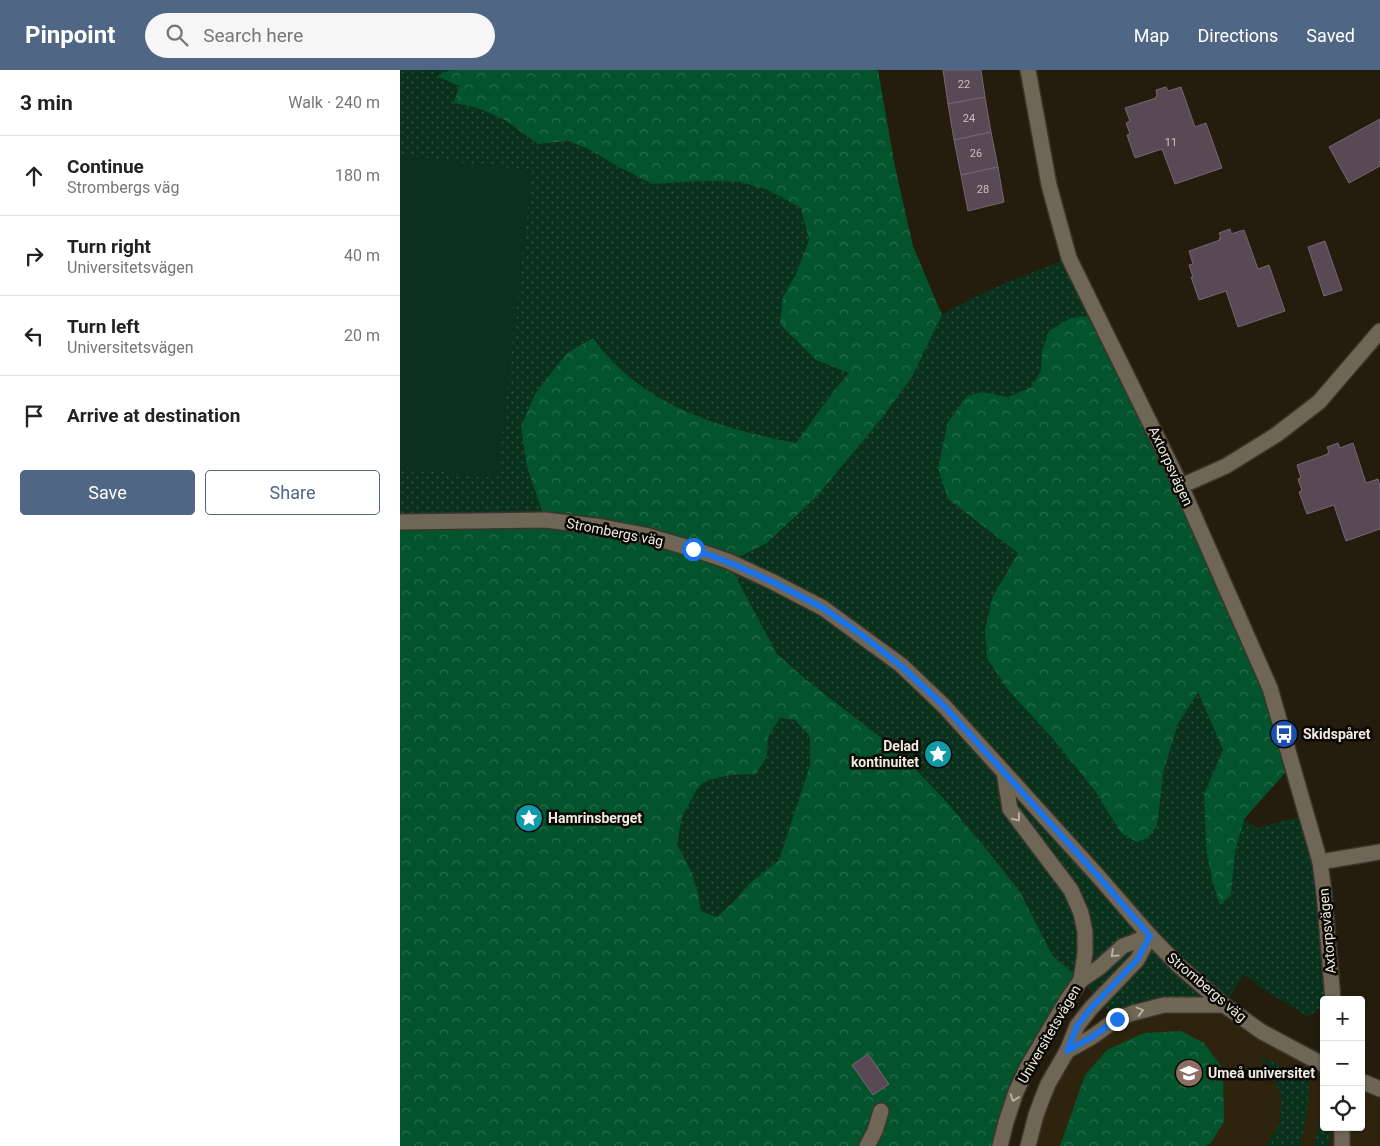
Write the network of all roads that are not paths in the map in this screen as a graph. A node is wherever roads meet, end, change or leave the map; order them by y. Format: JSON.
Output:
{"nodes":[{"id":1,"x":1028,"y":70,"type":"edge"},
{"id":2,"x":1380,"y":331,"type":"edge"},
{"id":3,"x":1181,"y":486,"type":"junction"},
{"id":4,"x":400,"y":522,"type":"edge"},
{"id":5,"x":1004,"y":772,"type":"junction"},
{"id":6,"x":1380,"y":852,"type":"edge"},
{"id":7,"x":1320,"y":862,"type":"junction"},
{"id":8,"x":1150,"y":936,"type":"junction"},
{"id":9,"x":1081,"y":980,"type":"junction"},
{"id":10,"x":1333,"y":996,"type":"edge"},
{"id":11,"x":1224,"y":1005,"type":"junction"},
{"id":12,"x":1067,"y":1051,"type":"junction"},
{"id":13,"x":1320,"y":1064,"type":"edge"},
{"id":14,"x":1365,"y":1083,"type":"edge"},
{"id":15,"x":1380,"y":1089,"type":"edge"},
{"id":16,"x":881,"y":1110,"type":"dead end"},
{"id":17,"x":1342,"y":1131,"type":"edge"},
{"id":18,"x":867,"y":1146,"type":"edge"},
{"id":19,"x":1000,"y":1146,"type":"edge"},
{"id":20,"x":1028,"y":1146,"type":"edge"},
{"id":21,"x":1342,"y":1146,"type":"edge"}],
"edges":[{"from":1,"to":3,"type":"street","name":"Axtorpsvägen"},
{"from":2,"to":3,"type":"street"},
{"from":3,"to":7,"type":"street","name":"Axtorpsvägen"},
{"from":4,"to":5,"type":"street","name":"Strombergs väg"},
{"from":5,"to":8,"type":"street","name":"Strombergs väg"},
{"from":5,"to":9,"type":"street","name":"Universitetsvägen","one_way":true},
{"from":6,"to":7,"type":"street"},
{"from":7,"to":10,"type":"street","name":"Axtorpsvägen"},
{"from":8,"to":9,"type":"street","name":"Universitetsvägen","one_way":true},
{"from":8,"to":11,"type":"street","name":"Strombergs väg"},
{"from":8,"to":12,"type":"street","name":"Universitetsvägen"},
{"from":9,"to":19,"type":"street","name":"Universitetsvägen","one_way":true},
{"from":12,"to":11,"type":"street","name":"Universitetsvägen","one_way":true},
{"from":11,"to":13,"type":"street","name":"Strombergs väg"},
{"from":12,"to":20,"type":"street","name":"Universitetsvägen"},
{"from":14,"to":15,"type":"street"},
{"from":16,"to":18,"type":"street"},
{"from":17,"to":21,"type":"street"}]}
